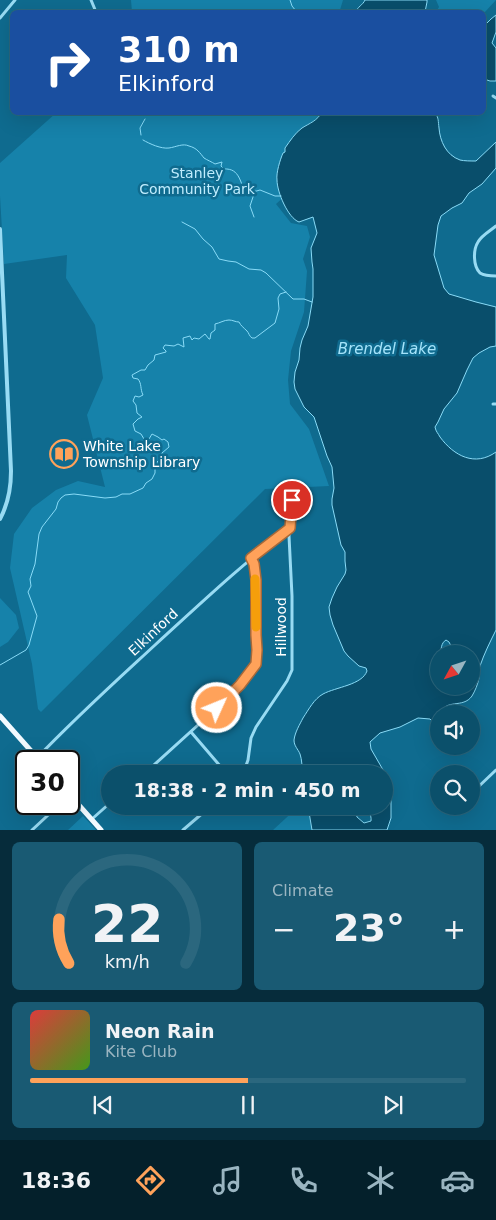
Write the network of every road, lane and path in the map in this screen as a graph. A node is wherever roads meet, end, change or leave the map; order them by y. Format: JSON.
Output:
{"nodes":[{"id":1,"x":15,"y":0,"type":"edge"},
{"id":2,"x":0,"y":18,"type":"edge"},
{"id":3,"x":496,"y":226,"type":"edge"},
{"id":4,"x":0,"y":229,"type":"edge"},
{"id":5,"x":496,"y":276,"type":"edge"},
{"id":6,"x":292,"y":500,"type":"dead end"},
{"id":7,"x":0,"y":519,"type":"edge"},
{"id":8,"x":290,"y":528,"type":"junction"},
{"id":9,"x":251,"y":558,"type":"junction"},
{"id":10,"x":0,"y":716,"type":"edge"},
{"id":11,"x":191,"y":732,"type":"junction"},
{"id":12,"x":30,"y":750,"type":"edge"},
{"id":13,"x":48,"y":750,"type":"edge"},
{"id":14,"x":154,"y":765,"type":"edge"},
{"id":15,"x":218,"y":765,"type":"edge"},
{"id":16,"x":246,"y":765,"type":"edge"},
{"id":17,"x":496,"y":770,"type":"edge"},
{"id":18,"x":480,"y":785,"type":"edge"},
{"id":19,"x":80,"y":807,"type":"edge"},
{"id":20,"x":101,"y":811,"type":"edge"},
{"id":21,"x":48,"y":815,"type":"edge"},
{"id":22,"x":201,"y":815,"type":"edge"},
{"id":23,"x":91,"y":819,"type":"junction"},
{"id":24,"x":32,"y":830,"type":"edge"},
{"id":25,"x":101,"y":830,"type":"edge"},
{"id":26,"x":184,"y":830,"type":"edge"}],
"edges":[{"from":1,"to":2,"type":"street"},
{"from":3,"to":5,"type":"street"},
{"from":4,"to":7,"type":"street"},
{"from":6,"to":8,"type":"street","name":"Hillwood"},
{"from":8,"to":9,"type":"street","name":"Elkinford"},
{"from":8,"to":16,"type":"street","name":"Hillwood"},
{"from":9,"to":11,"type":"street"},
{"from":9,"to":13,"type":"street","name":"Elkinford"},
{"from":10,"to":12,"type":"highway"},
{"from":11,"to":14,"type":"street"},
{"from":11,"to":15,"type":"street"},
{"from":17,"to":18,"type":"street"},
{"from":19,"to":23,"type":"highway"},
{"from":20,"to":23,"type":"street"},
{"from":21,"to":24,"type":"street"},
{"from":22,"to":26,"type":"street"},
{"from":23,"to":25,"type":"highway"}]}
